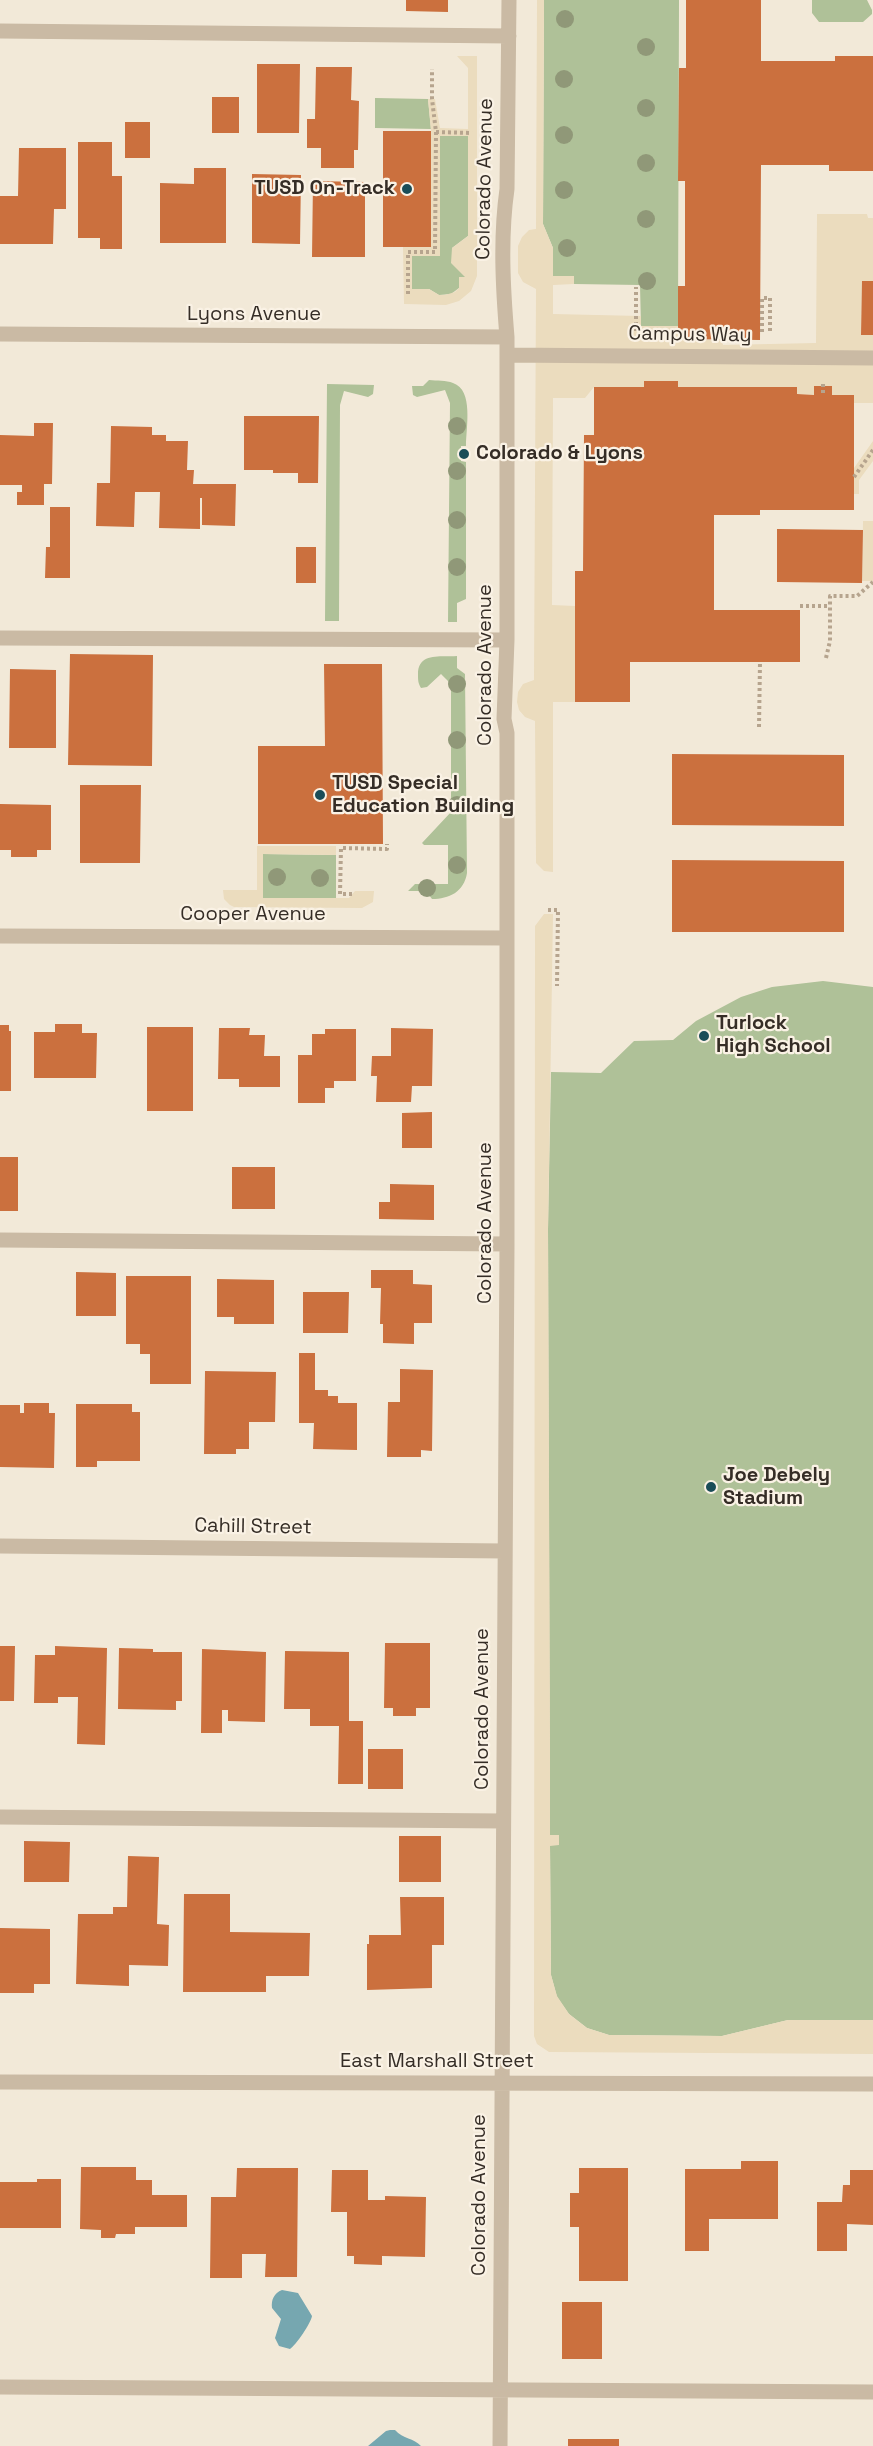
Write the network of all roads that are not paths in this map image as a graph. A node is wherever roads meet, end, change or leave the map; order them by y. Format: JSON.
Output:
{"nodes":[{"id":1,"x":509,"y":0,"type":"edge"},
{"id":2,"x":0,"y":31,"type":"edge"},
{"id":3,"x":509,"y":36,"type":"junction"},
{"id":4,"x":0,"y":334,"type":"edge"},
{"id":5,"x":507,"y":337,"type":"junction"},
{"id":6,"x":507,"y":355,"type":"junction"},
{"id":7,"x":873,"y":358,"type":"edge"},
{"id":8,"x":0,"y":638,"type":"edge"},
{"id":9,"x":507,"y":640,"type":"junction"},
{"id":10,"x":0,"y":936,"type":"edge"},
{"id":11,"x":507,"y":938,"type":"junction"},
{"id":12,"x":0,"y":1240,"type":"edge"},
{"id":13,"x":507,"y":1244,"type":"junction"},
{"id":14,"x":0,"y":1546,"type":"edge"},
{"id":15,"x":505,"y":1551,"type":"junction"},
{"id":16,"x":0,"y":1817,"type":"edge"},
{"id":17,"x":503,"y":1821,"type":"junction"},
{"id":18,"x":0,"y":2082,"type":"edge"},
{"id":19,"x":501,"y":2083,"type":"junction"},
{"id":20,"x":873,"y":2084,"type":"edge"},
{"id":21,"x":0,"y":2387,"type":"edge"},
{"id":22,"x":500,"y":2390,"type":"junction"},
{"id":23,"x":873,"y":2392,"type":"edge"},
{"id":24,"x":500,"y":2446,"type":"edge"}],
"edges":[{"from":1,"to":3,"type":"street","name":"Colorado Avenue"},
{"from":2,"to":3,"type":"street"},
{"from":3,"to":5,"type":"street","name":"Colorado Avenue"},
{"from":4,"to":5,"type":"street","name":"Lyons Avenue"},
{"from":5,"to":6,"type":"street","name":"Colorado Avenue"},
{"from":6,"to":7,"type":"street","name":"Campus Way"},
{"from":6,"to":9,"type":"street","name":"Colorado Avenue"},
{"from":8,"to":9,"type":"street"},
{"from":9,"to":11,"type":"street","name":"Colorado Avenue"},
{"from":10,"to":11,"type":"street","name":"Cooper Avenue"},
{"from":11,"to":13,"type":"street","name":"Colorado Avenue"},
{"from":12,"to":13,"type":"street"},
{"from":13,"to":15,"type":"street","name":"Colorado Avenue"},
{"from":14,"to":15,"type":"street","name":"Cahill Street"},
{"from":15,"to":17,"type":"street","name":"Colorado Avenue"},
{"from":16,"to":17,"type":"street"},
{"from":17,"to":19,"type":"street","name":"Colorado Avenue"},
{"from":18,"to":19,"type":"street","name":"East Marshall Street"},
{"from":19,"to":20,"type":"street","name":"East Marshall Street"},
{"from":19,"to":22,"type":"street","name":"Colorado Avenue"},
{"from":21,"to":22,"type":"street"},
{"from":22,"to":23,"type":"street"},
{"from":22,"to":24,"type":"street","name":"Colorado Avenue"}]}
